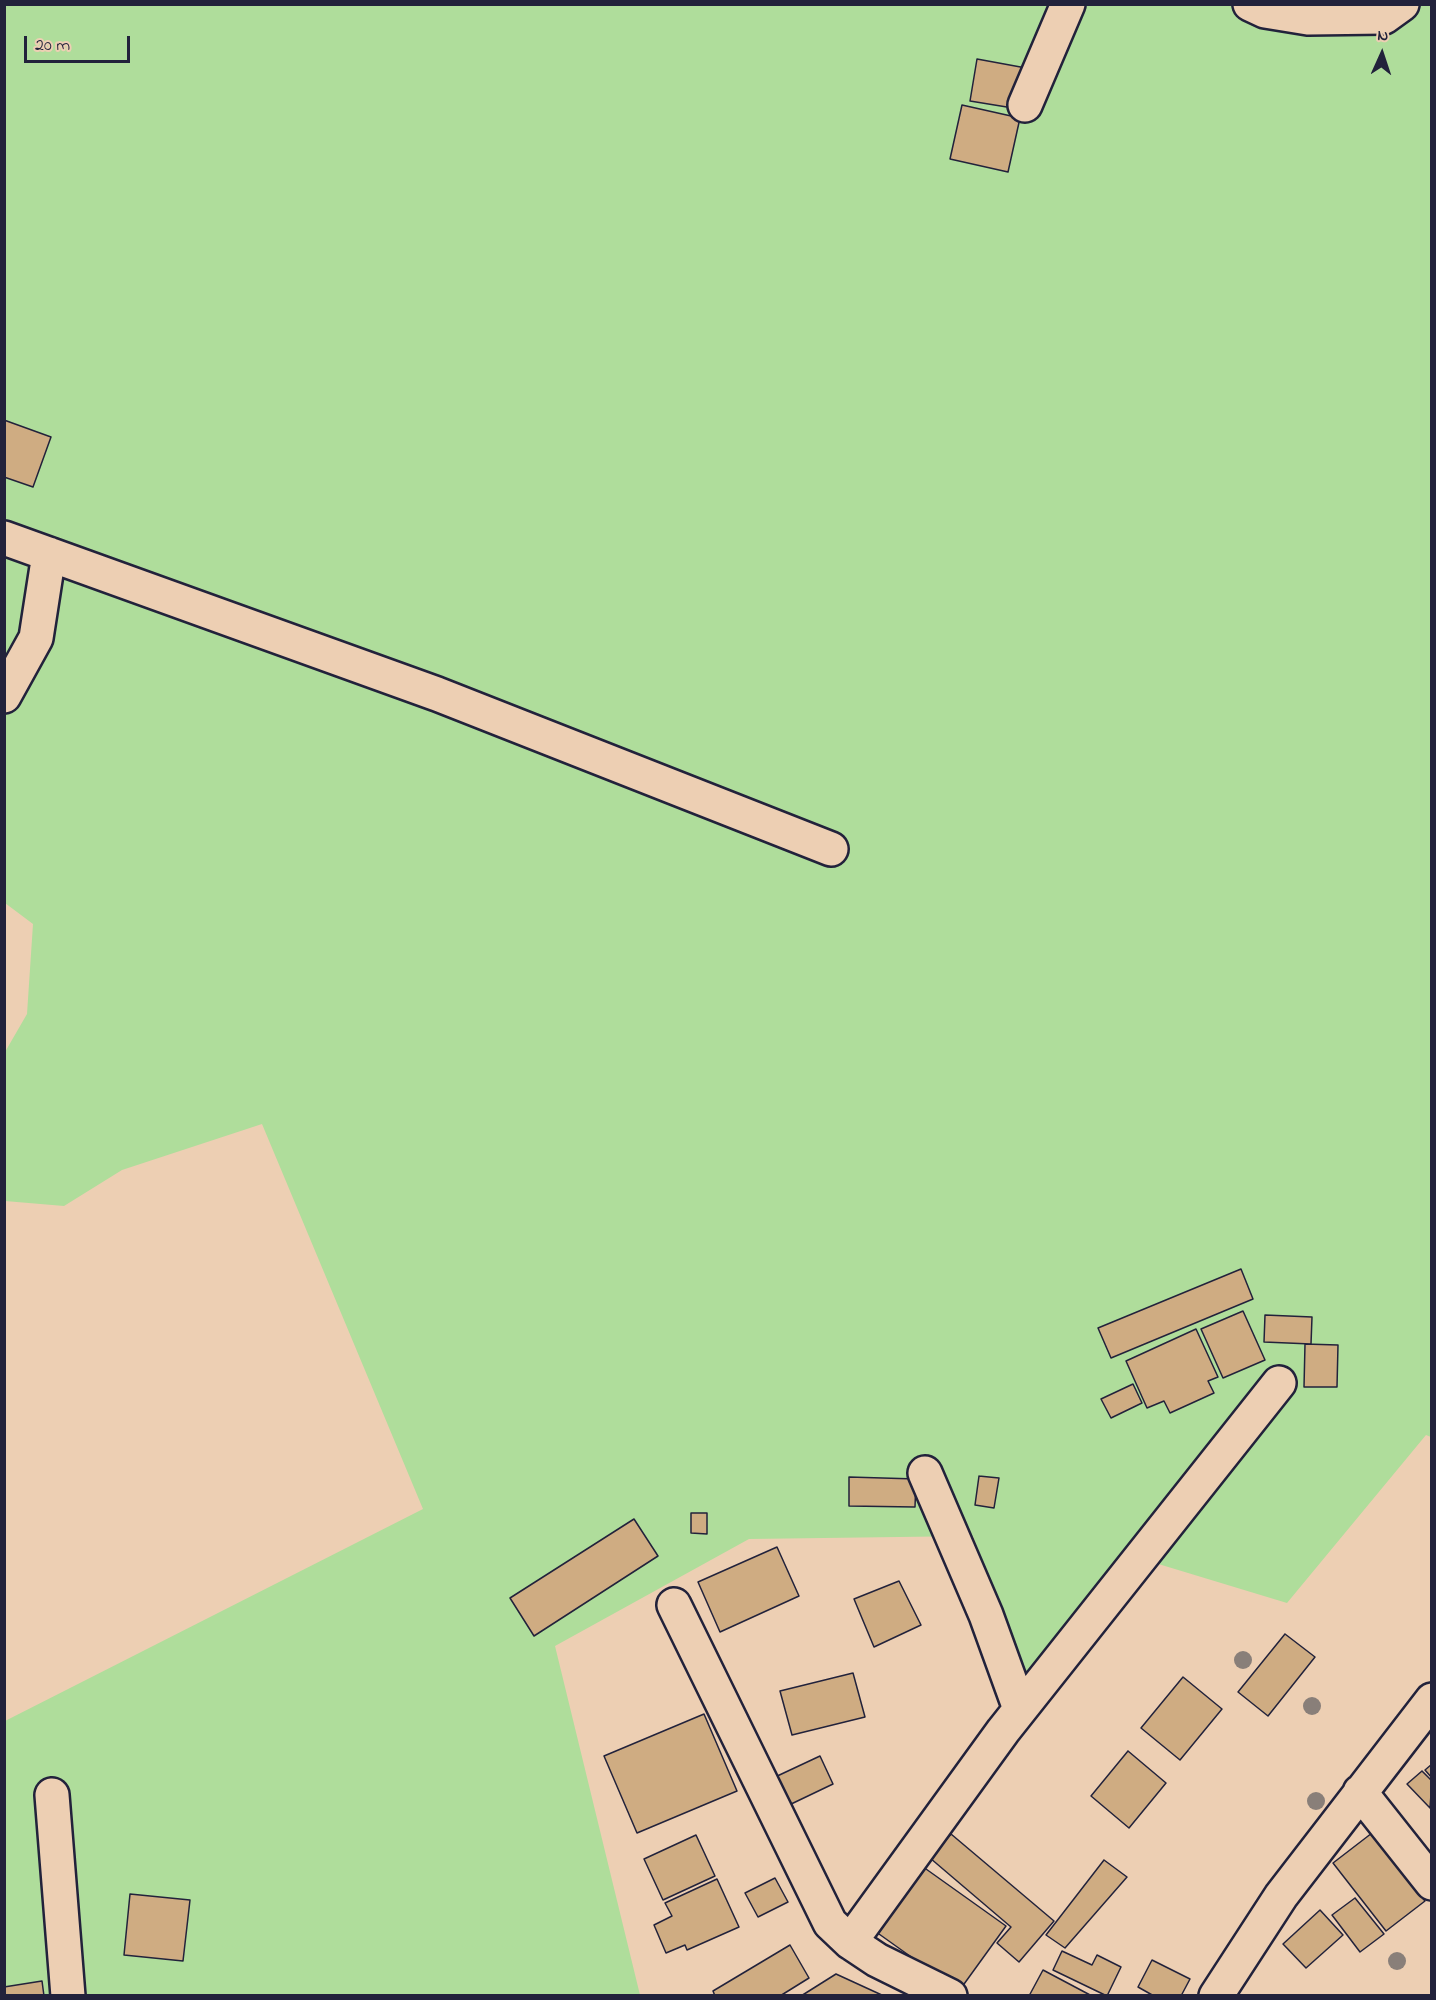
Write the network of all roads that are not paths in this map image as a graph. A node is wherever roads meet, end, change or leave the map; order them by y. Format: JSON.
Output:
{"nodes":[{"id":1,"x":1068,"y":4,"type":"edge"},
{"id":2,"x":1250,"y":4,"type":"edge"},
{"id":3,"x":1402,"y":4,"type":"edge"},
{"id":4,"x":1025,"y":105,"type":"dead end"},
{"id":5,"x":4,"y":538,"type":"edge"},
{"id":6,"x":49,"y":554,"type":"junction"},
{"id":7,"x":4,"y":696,"type":"edge"},
{"id":8,"x":831,"y":849,"type":"dead end"},
{"id":9,"x":1279,"y":1383,"type":"dead end"},
{"id":10,"x":925,"y":1473,"type":"dead end"},
{"id":11,"x":674,"y":1605,"type":"dead end"},
{"id":12,"x":1431,"y":1700,"type":"edge"},
{"id":13,"x":1020,"y":1709,"type":"junction"},
{"id":14,"x":1360,"y":1792,"type":"junction"},
{"id":15,"x":52,"y":1795,"type":"dead end"},
{"id":16,"x":1431,"y":1883,"type":"edge"},
{"id":17,"x":850,"y":1942,"type":"junction"},
{"id":18,"x":68,"y":1995,"type":"edge"},
{"id":19,"x":950,"y":1995,"type":"edge"},
{"id":20,"x":1216,"y":1995,"type":"edge"}],
"edges":[{"from":1,"to":4,"type":"street"},
{"from":2,"to":3,"type":"street"},
{"from":5,"to":6,"type":"street"},
{"from":6,"to":7,"type":"street"},
{"from":6,"to":8,"type":"street"},
{"from":9,"to":13,"type":"street"},
{"from":10,"to":13,"type":"street"},
{"from":11,"to":17,"type":"street"},
{"from":12,"to":14,"type":"street"},
{"from":13,"to":17,"type":"street"},
{"from":14,"to":16,"type":"street"},
{"from":14,"to":20,"type":"street"},
{"from":15,"to":18,"type":"street"},
{"from":17,"to":19,"type":"street"}]}
